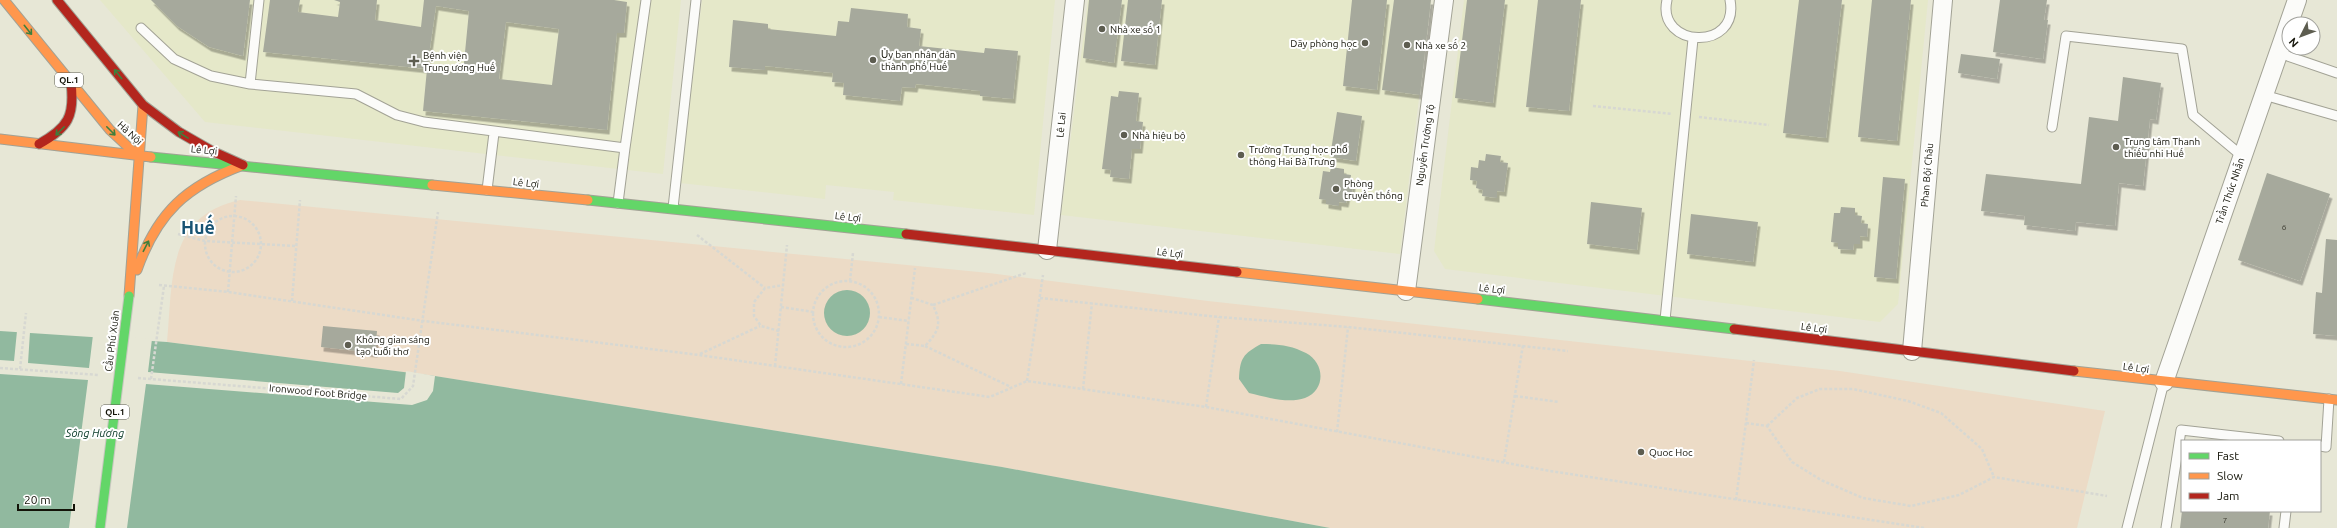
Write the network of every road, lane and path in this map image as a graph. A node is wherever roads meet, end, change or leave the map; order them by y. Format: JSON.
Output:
{"nodes":[{"id":1,"x":4,"y":0,"type":"edge"},
{"id":2,"x":57,"y":0,"type":"edge"},
{"id":3,"x":259,"y":0,"type":"edge"},
{"id":4,"x":646,"y":0,"type":"edge"},
{"id":5,"x":696,"y":0,"type":"edge"},
{"id":6,"x":1075,"y":0,"type":"edge"},
{"id":7,"x":1444,"y":0,"type":"edge"},
{"id":8,"x":1667,"y":0,"type":"edge"},
{"id":9,"x":1730,"y":0,"type":"edge"},
{"id":10,"x":1943,"y":0,"type":"edge"},
{"id":11,"x":2297,"y":0,"type":"edge"},
{"id":12,"x":141,"y":28,"type":"dead end"},
{"id":13,"x":1692,"y":38,"type":"junction"},
{"id":14,"x":2279,"y":53,"type":"junction"},
{"id":15,"x":2337,"y":73,"type":"edge"},
{"id":16,"x":71,"y":83,"type":"junction"},
{"id":17,"x":250,"y":84,"type":"junction"},
{"id":18,"x":2264,"y":95,"type":"junction"},
{"id":19,"x":142,"y":105,"type":"junction"},
{"id":20,"x":2337,"y":116,"type":"edge"},
{"id":21,"x":2052,"y":127,"type":"dead end"},
{"id":22,"x":494,"y":133,"type":"junction"},
{"id":23,"x":0,"y":139,"type":"edge"},
{"id":24,"x":39,"y":144,"type":"junction"},
{"id":25,"x":625,"y":148,"type":"junction"},
{"id":26,"x":138,"y":156,"type":"junction"},
{"id":27,"x":2242,"y":156,"type":"junction"},
{"id":28,"x":243,"y":165,"type":"junction"},
{"id":29,"x":487,"y":190,"type":"junction"},
{"id":30,"x":236,"y":196,"type":"dead end"},
{"id":31,"x":300,"y":200,"type":"dead end"},
{"id":32,"x":618,"y":203,"type":"junction"},
{"id":33,"x":673,"y":208,"type":"junction"},
{"id":34,"x":438,"y":212,"type":"dead end"},
{"id":35,"x":234,"y":216,"type":"junction"},
{"id":36,"x":178,"y":234,"type":"dead end"},
{"id":37,"x":698,"y":235,"type":"dead end"},
{"id":38,"x":205,"y":241,"type":"junction"},
{"id":39,"x":231,"y":243,"type":"junction"},
{"id":40,"x":261,"y":245,"type":"junction"},
{"id":41,"x":787,"y":245,"type":"dead end"},
{"id":42,"x":296,"y":246,"type":"junction"},
{"id":43,"x":1047,"y":250,"type":"junction"},
{"id":44,"x":853,"y":253,"type":"dead end"},
{"id":45,"x":915,"y":268,"type":"dead end"},
{"id":46,"x":229,"y":272,"type":"junction"},
{"id":47,"x":1026,"y":273,"type":"dead end"},
{"id":48,"x":1043,"y":275,"type":"dead end"},
{"id":49,"x":850,"y":281,"type":"junction"},
{"id":50,"x":159,"y":285,"type":"dead end"},
{"id":51,"x":784,"y":285,"type":"junction"},
{"id":52,"x":164,"y":286,"type":"junction"},
{"id":53,"x":765,"y":288,"type":"junction"},
{"id":54,"x":1406,"y":291,"type":"junction"},
{"id":55,"x":228,"y":292,"type":"junction"},
{"id":56,"x":129,"y":296,"type":"junction"},
{"id":57,"x":912,"y":298,"type":"junction"},
{"id":58,"x":1040,"y":298,"type":"junction"},
{"id":59,"x":292,"y":301,"type":"junction"},
{"id":60,"x":1092,"y":303,"type":"junction"},
{"id":61,"x":933,"y":304,"type":"junction"},
{"id":62,"x":781,"y":307,"type":"junction"},
{"id":63,"x":812,"y":312,"type":"junction"},
{"id":64,"x":26,"y":313,"type":"dead end"},
{"id":65,"x":1219,"y":316,"type":"junction"},
{"id":66,"x":879,"y":317,"type":"junction"},
{"id":67,"x":1665,"y":320,"type":"junction"},
{"id":68,"x":424,"y":321,"type":"junction"},
{"id":69,"x":909,"y":321,"type":"junction"},
{"id":70,"x":761,"y":326,"type":"junction"},
{"id":71,"x":1348,"y":327,"type":"junction"},
{"id":72,"x":779,"y":331,"type":"junction"},
{"id":73,"x":906,"y":344,"type":"junction"},
{"id":74,"x":1523,"y":345,"type":"junction"},
{"id":75,"x":926,"y":346,"type":"junction"},
{"id":76,"x":1568,"y":351,"type":"dead end"},
{"id":77,"x":1912,"y":351,"type":"junction"},
{"id":78,"x":699,"y":355,"type":"junction"},
{"id":79,"x":1754,"y":360,"type":"dead end"},
{"id":80,"x":775,"y":366,"type":"junction"},
{"id":81,"x":0,"y":368,"type":"edge"},
{"id":82,"x":20,"y":369,"type":"junction"},
{"id":83,"x":88,"y":374,"type":"dead end"},
{"id":84,"x":1027,"y":381,"type":"junction"},
{"id":85,"x":2164,"y":382,"type":"junction"},
{"id":86,"x":901,"y":384,"type":"junction"},
{"id":87,"x":1011,"y":388,"type":"junction"},
{"id":88,"x":1082,"y":389,"type":"junction"},
{"id":89,"x":1515,"y":396,"type":"junction"},
{"id":90,"x":2333,"y":400,"type":"edge"},
{"id":91,"x":1559,"y":402,"type":"dead end"},
{"id":92,"x":1206,"y":407,"type":"junction"},
{"id":93,"x":1746,"y":423,"type":"junction"},
{"id":94,"x":1767,"y":426,"type":"junction"},
{"id":95,"x":1337,"y":432,"type":"junction"},
{"id":96,"x":2270,"y":440,"type":"edge"},
{"id":97,"x":2321,"y":446,"type":"edge"},
{"id":98,"x":1504,"y":462,"type":"junction"},
{"id":99,"x":1994,"y":477,"type":"junction"},
{"id":100,"x":2107,"y":496,"type":"dead end"},
{"id":101,"x":1736,"y":500,"type":"junction"},
{"id":102,"x":2286,"y":512,"type":"edge"},
{"id":103,"x":100,"y":528,"type":"edge"},
{"id":104,"x":1924,"y":528,"type":"edge"},
{"id":105,"x":2127,"y":528,"type":"edge"},
{"id":106,"x":2166,"y":528,"type":"edge"},
{"id":107,"x":2284,"y":528,"type":"edge"}],
"edges":[{"from":1,"to":16,"type":"main road","name":"Hà Nội","number":"QL.1","one_way":true},
{"from":19,"to":2,"type":"main road","one_way":true},
{"from":3,"to":17,"type":"lane"},
{"from":4,"to":25,"type":"lane"},
{"from":5,"to":33,"type":"lane"},
{"from":6,"to":43,"type":"street","name":"Lê Lai"},
{"from":7,"to":54,"type":"street","name":"Nguyễn Trường Tộ"},
{"from":8,"to":13,"type":"lane"},
{"from":9,"to":13,"type":"lane"},
{"from":10,"to":77,"type":"street","name":"Phan Bội Châu"},
{"from":11,"to":14,"type":"street","name":"Trần Thúc Nhẫn"},
{"from":12,"to":17,"type":"lane"},
{"from":13,"to":67,"type":"lane"},
{"from":14,"to":15,"type":"lane"},
{"from":14,"to":18,"type":"street","name":"Trần Thúc Nhẫn"},
{"from":16,"to":24,"type":"main road","one_way":true},
{"from":16,"to":26,"type":"main road","name":"Hà Nội","number":"QL.1","one_way":true},
{"from":17,"to":22,"type":"lane"},
{"from":18,"to":20,"type":"lane"},
{"from":18,"to":27,"type":"street","name":"Trần Thúc Nhẫn"},
{"from":19,"to":26,"type":"main road","name":"Hà Nội","number":"QL.1"},
{"from":28,"to":19,"type":"main road","one_way":true},
{"from":21,"to":27,"type":"lane"},
{"from":22,"to":25,"type":"lane"},
{"from":22,"to":29,"type":"lane"},
{"from":23,"to":24,"type":"main road","name":"Lê Lợi"},
{"from":24,"to":26,"type":"main road","name":"Lê Lợi"},
{"from":25,"to":32,"type":"lane"},
{"from":26,"to":28,"type":"main road","name":"Lê Lợi"},
{"from":26,"to":56,"type":"main road","name":"Cầu Phú Xuân","number":"QL.1"},
{"from":27,"to":85,"type":"street","name":"Trần Thúc Nhẫn"},
{"from":28,"to":29,"type":"main road","name":"Lê Lợi"},
{"from":56,"to":28,"type":"main road","one_way":true},
{"from":29,"to":32,"type":"main road","name":"Lê Lợi"},
{"from":30,"to":35,"type":"path"},
{"from":31,"to":42,"type":"path"},
{"from":32,"to":33,"type":"main road","name":"Lê Lợi"},
{"from":33,"to":43,"type":"main road","name":"Lê Lợi"},
{"from":34,"to":68,"type":"path","name":"Ironwood Foot Bridge"},
{"from":35,"to":38,"type":"path"},
{"from":35,"to":39,"type":"path"},
{"from":35,"to":40,"type":"path"},
{"from":36,"to":38,"type":"path"},
{"from":37,"to":53,"type":"path"},
{"from":38,"to":39,"type":"path"},
{"from":38,"to":46,"type":"path"},
{"from":39,"to":40,"type":"path"},
{"from":39,"to":46,"type":"path"},
{"from":40,"to":42,"type":"path"},
{"from":40,"to":46,"type":"path"},
{"from":41,"to":51,"type":"path"},
{"from":42,"to":59,"type":"path"},
{"from":43,"to":54,"type":"main road","name":"Lê Lợi"},
{"from":44,"to":49,"type":"path"},
{"from":45,"to":57,"type":"path"},
{"from":46,"to":55,"type":"path"},
{"from":47,"to":61,"type":"path"},
{"from":48,"to":58,"type":"path"},
{"from":49,"to":63,"type":"path"},
{"from":49,"to":66,"type":"path"},
{"from":50,"to":52,"type":"path"},
{"from":51,"to":53,"type":"path"},
{"from":51,"to":62,"type":"path"},
{"from":52,"to":55,"type":"path"},
{"from":52,"to":68,"type":"path","name":"Ironwood Foot Bridge"},
{"from":53,"to":70,"type":"path"},
{"from":54,"to":67,"type":"main road","name":"Lê Lợi"},
{"from":55,"to":59,"type":"path"},
{"from":56,"to":103,"type":"main road","name":"Cầu Phú Xuân","number":"QL.1","bridge":true},
{"from":57,"to":61,"type":"path"},
{"from":57,"to":69,"type":"path"},
{"from":58,"to":60,"type":"path"},
{"from":58,"to":84,"type":"path"},
{"from":59,"to":68,"type":"path"},
{"from":60,"to":65,"type":"path"},
{"from":60,"to":88,"type":"path"},
{"from":61,"to":75,"type":"path"},
{"from":62,"to":63,"type":"path"},
{"from":62,"to":72,"type":"path"},
{"from":63,"to":66,"type":"path"},
{"from":64,"to":82,"type":"path"},
{"from":65,"to":71,"type":"path"},
{"from":65,"to":92,"type":"path"},
{"from":66,"to":69,"type":"path"},
{"from":67,"to":77,"type":"main road","name":"Lê Lợi"},
{"from":68,"to":78,"type":"path"},
{"from":69,"to":73,"type":"path"},
{"from":70,"to":72,"type":"path"},
{"from":70,"to":78,"type":"path"},
{"from":71,"to":74,"type":"path"},
{"from":71,"to":95,"type":"path"},
{"from":72,"to":80,"type":"path"},
{"from":73,"to":75,"type":"path"},
{"from":73,"to":86,"type":"path"},
{"from":74,"to":76,"type":"path"},
{"from":74,"to":89,"type":"path"},
{"from":75,"to":87,"type":"path"},
{"from":77,"to":85,"type":"main road","name":"Lê Lợi"},
{"from":78,"to":80,"type":"path"},
{"from":79,"to":93,"type":"path"},
{"from":80,"to":86,"type":"path"},
{"from":81,"to":82,"type":"path"},
{"from":82,"to":83,"type":"path"},
{"from":84,"to":87,"type":"path"},
{"from":84,"to":88,"type":"path"},
{"from":85,"to":90,"type":"main road","name":"Lê Lợi"},
{"from":85,"to":105,"type":"lane"},
{"from":86,"to":87,"type":"path"},
{"from":88,"to":92,"type":"path"},
{"from":89,"to":91,"type":"path"},
{"from":89,"to":98,"type":"path"},
{"from":90,"to":97,"type":"lane"},
{"from":92,"to":95,"type":"path"},
{"from":93,"to":94,"type":"path"},
{"from":93,"to":101,"type":"path"},
{"from":94,"to":99,"type":"path"},
{"from":94,"to":99,"type":"path"},
{"from":95,"to":98,"type":"path"},
{"from":96,"to":106,"type":"lane"},
{"from":98,"to":101,"type":"path"},
{"from":99,"to":100,"type":"path"},
{"from":101,"to":104,"type":"path"},
{"from":102,"to":107,"type":"lane"}]}
